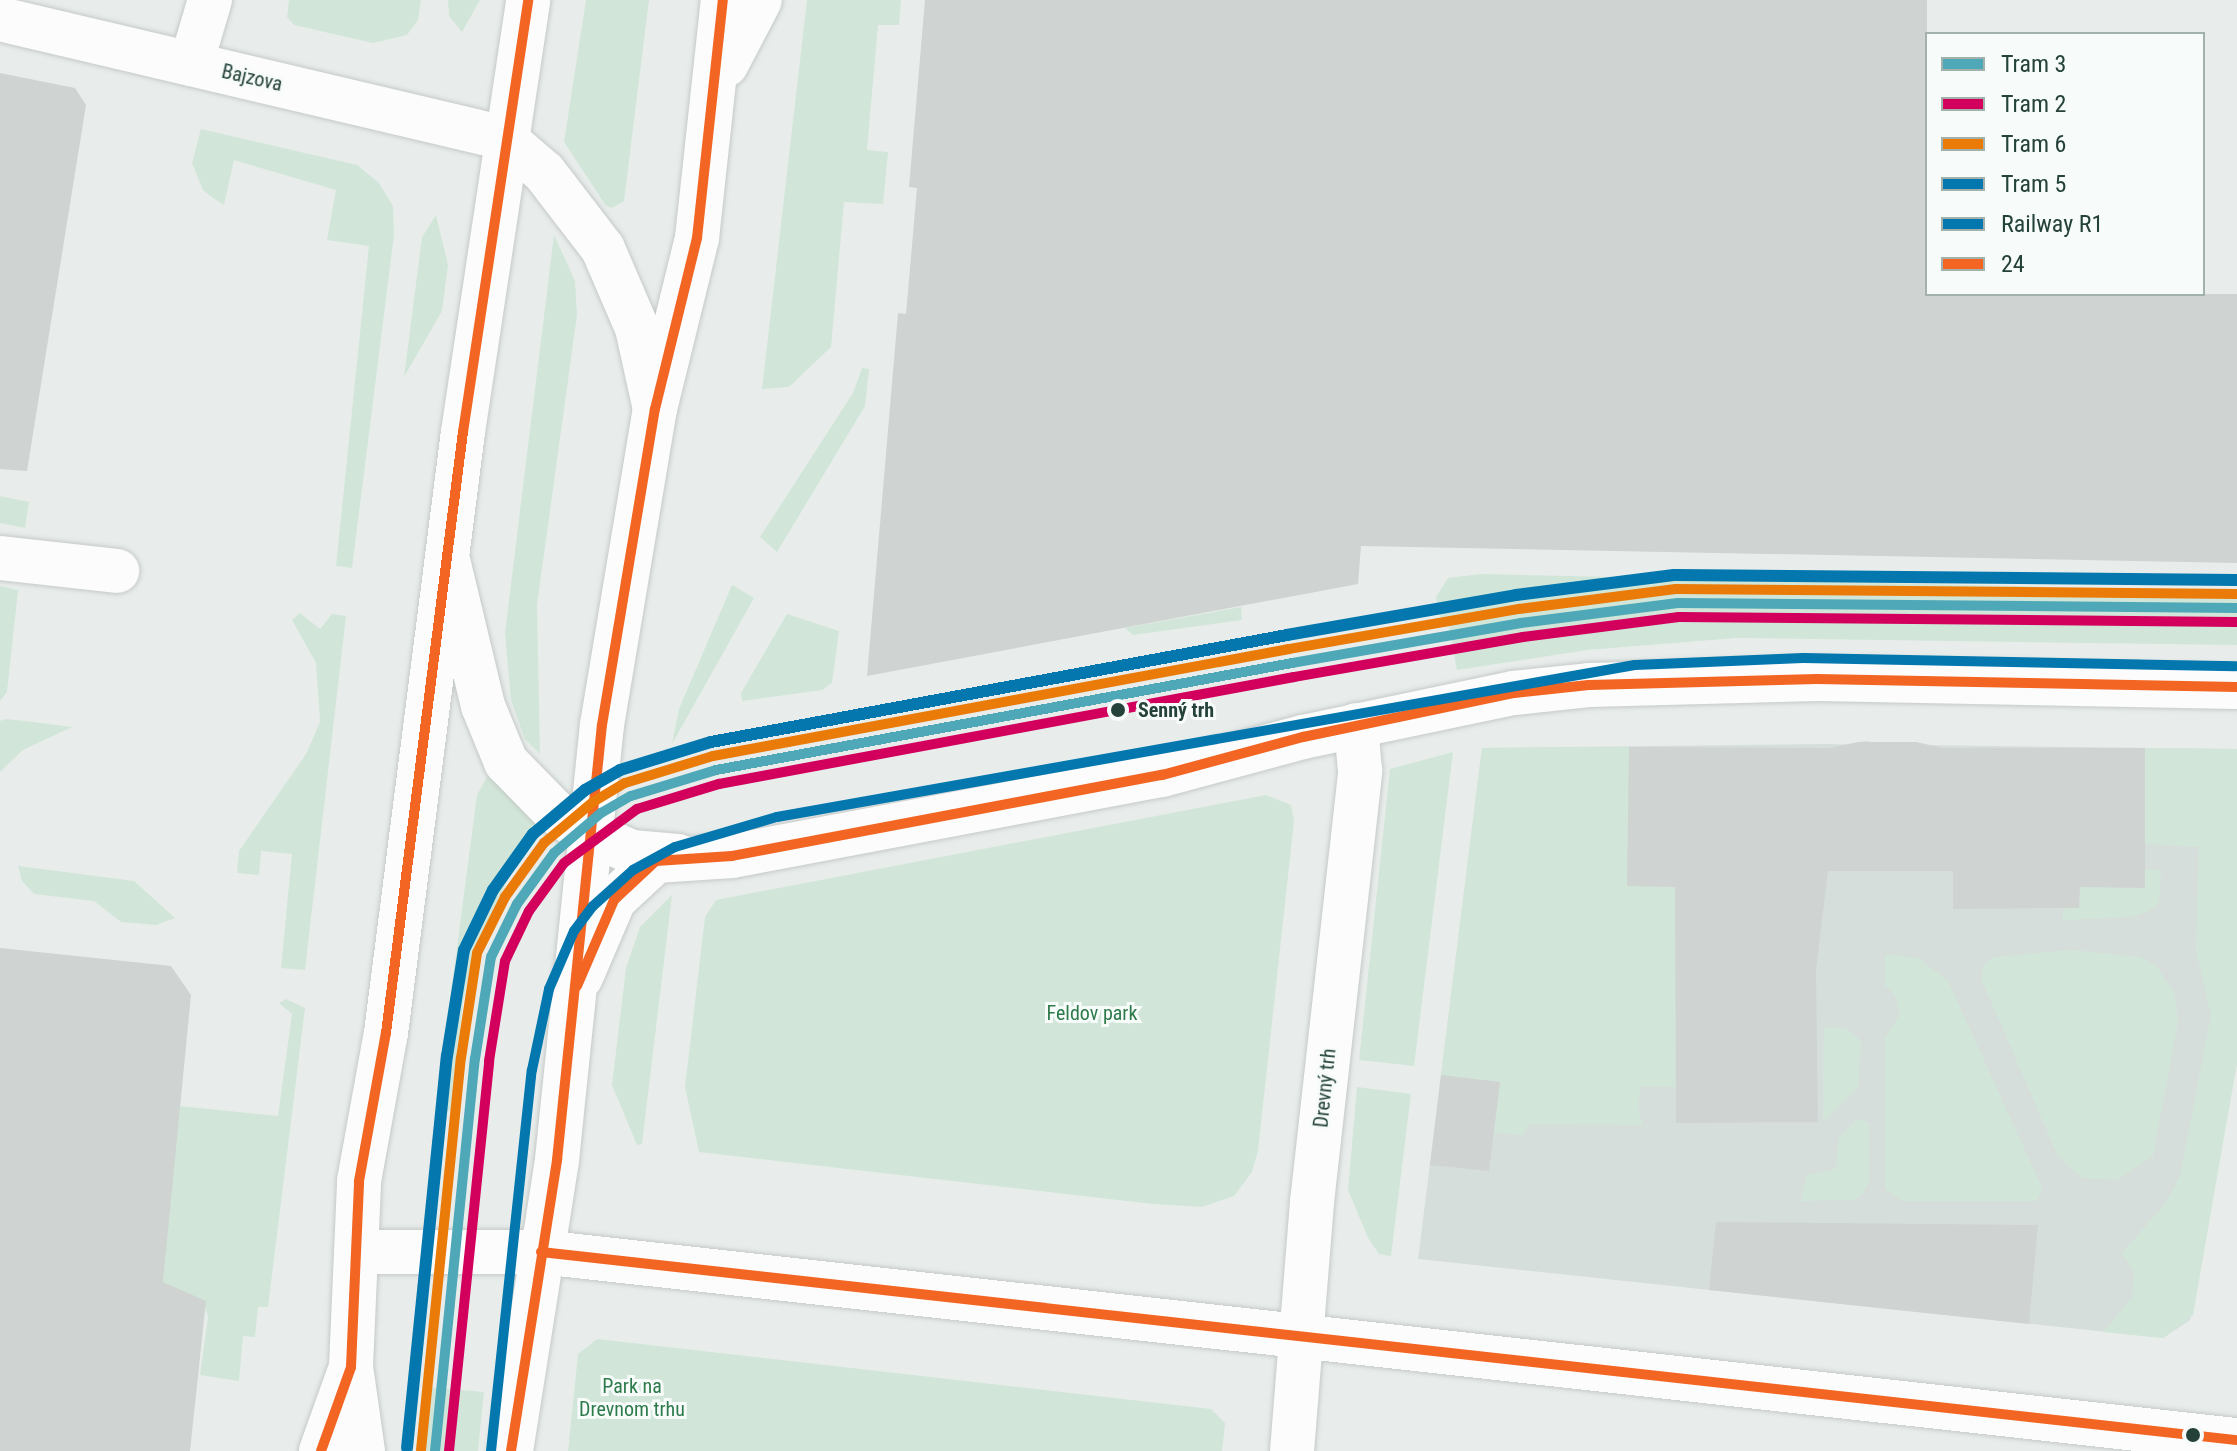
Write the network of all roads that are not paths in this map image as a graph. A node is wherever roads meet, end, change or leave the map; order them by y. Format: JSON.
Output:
{"nodes":[{"id":1,"x":210,"y":0,"type":"edge"},
{"id":2,"x":528,"y":0,"type":"edge"},
{"id":3,"x":723,"y":0,"type":"edge"},
{"id":4,"x":760,"y":0,"type":"edge"},
{"id":5,"x":0,"y":19,"type":"edge"},
{"id":6,"x":191,"y":64,"type":"junction"},
{"id":7,"x":718,"y":81,"type":"junction"},
{"id":8,"x":504,"y":138,"type":"junction"},
{"id":9,"x":655,"y":409,"type":"junction"},
{"id":10,"x":447,"y":555,"type":"junction"},
{"id":11,"x":0,"y":558,"type":"edge"},
{"id":12,"x":117,"y":571,"type":"dead end"},
{"id":13,"x":2237,"y":687,"type":"edge"},
{"id":14,"x":1356,"y":725,"type":"junction"},
{"id":15,"x":592,"y":835,"type":"junction"},
{"id":16,"x":678,"y":856,"type":"junction"},
{"id":17,"x":577,"y":986,"type":"junction"},
{"id":18,"x":356,"y":1252,"type":"junction"},
{"id":19,"x":541,"y":1252,"type":"junction"},
{"id":20,"x":1303,"y":1333,"type":"junction"},
{"id":21,"x":351,"y":1367,"type":"junction"},
{"id":22,"x":2237,"y":1440,"type":"edge"},
{"id":23,"x":321,"y":1451,"type":"edge"},
{"id":24,"x":363,"y":1451,"type":"edge"},
{"id":25,"x":511,"y":1451,"type":"edge"},
{"id":26,"x":1292,"y":1451,"type":"edge"}],
"edges":[{"from":1,"to":6,"type":"street"},
{"from":2,"to":8,"type":"street"},
{"from":3,"to":7,"type":"street"},
{"from":4,"to":7,"type":"street"},
{"from":5,"to":6,"type":"street","name":"Bajzova"},
{"from":6,"to":8,"type":"street","name":"Bajzova"},
{"from":7,"to":9,"type":"street"},
{"from":8,"to":9,"type":"street"},
{"from":8,"to":10,"type":"street"},
{"from":9,"to":15,"type":"street"},
{"from":10,"to":15,"type":"street"},
{"from":10,"to":18,"type":"street"},
{"from":11,"to":12,"type":"street"},
{"from":13,"to":14,"type":"street"},
{"from":14,"to":16,"type":"street"},
{"from":14,"to":20,"type":"street","name":"Drevný trh"},
{"from":15,"to":16,"type":"street"},
{"from":15,"to":17,"type":"street"},
{"from":16,"to":17,"type":"street"},
{"from":17,"to":19,"type":"street"},
{"from":18,"to":19,"type":"street"},
{"from":18,"to":21,"type":"street"},
{"from":19,"to":20,"type":"street"},
{"from":19,"to":25,"type":"street"},
{"from":20,"to":22,"type":"street"},
{"from":20,"to":26,"type":"street","name":"Drevný trh"},
{"from":21,"to":23,"type":"street"},
{"from":21,"to":24,"type":"street"}]}
